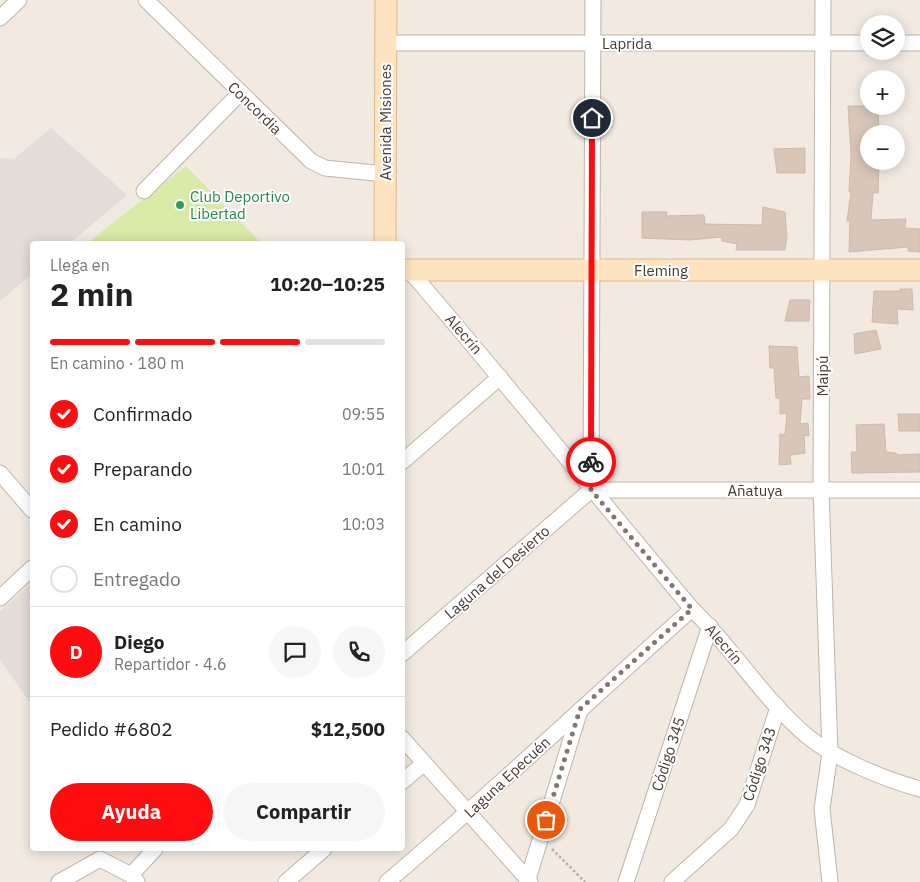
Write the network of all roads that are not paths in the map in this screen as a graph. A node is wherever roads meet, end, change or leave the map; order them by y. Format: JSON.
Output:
{"nodes":[{"id":1,"x":19,"y":0,"type":"edge"},
{"id":2,"x":146,"y":0,"type":"edge"},
{"id":3,"x":386,"y":0,"type":"edge"},
{"id":4,"x":593,"y":0,"type":"edge"},
{"id":5,"x":823,"y":0,"type":"edge"},
{"id":6,"x":0,"y":18,"type":"edge"},
{"id":7,"x":386,"y":42,"type":"junction"},
{"id":8,"x":593,"y":43,"type":"junction"},
{"id":9,"x":823,"y":43,"type":"junction"},
{"id":10,"x":860,"y":43,"type":"edge"},
{"id":11,"x":905,"y":43,"type":"edge"},
{"id":12,"x":920,"y":43,"type":"edge"},
{"id":13,"x":240,"y":94,"type":"junction"},
{"id":14,"x":385,"y":174,"type":"junction"},
{"id":15,"x":144,"y":191,"type":"dead end"},
{"id":16,"x":385,"y":241,"type":"edge"},
{"id":17,"x":406,"y":270,"type":"edge"},
{"id":18,"x":592,"y":270,"type":"junction"},
{"id":19,"x":822,"y":270,"type":"junction"},
{"id":20,"x":920,"y":270,"type":"edge"},
{"id":21,"x":500,"y":376,"type":"junction"},
{"id":22,"x":405,"y":459,"type":"edge"},
{"id":23,"x":0,"y":473,"type":"edge"},
{"id":24,"x":591,"y":490,"type":"junction"},
{"id":25,"x":821,"y":490,"type":"junction"},
{"id":26,"x":920,"y":490,"type":"edge"},
{"id":27,"x":30,"y":508,"type":"edge"},
{"id":28,"x":30,"y":570,"type":"edge"},
{"id":29,"x":0,"y":598,"type":"edge"},
{"id":30,"x":692,"y":609,"type":"junction"},
{"id":31,"x":710,"y":626,"type":"junction"},
{"id":32,"x":405,"y":651,"type":"edge"},
{"id":33,"x":778,"y":707,"type":"junction"},
{"id":34,"x":580,"y":709,"type":"junction"},
{"id":35,"x":405,"y":741,"type":"edge"},
{"id":36,"x":830,"y":753,"type":"junction"},
{"id":37,"x":424,"y":763,"type":"junction"},
{"id":38,"x":405,"y":779,"type":"edge"},
{"id":39,"x":920,"y":788,"type":"edge"},
{"id":40,"x":468,"y":813,"type":"junction"},
{"id":41,"x":154,"y":851,"type":"edge"},
{"id":42,"x":322,"y":851,"type":"edge"},
{"id":43,"x":134,"y":879,"type":"edge"},
{"id":44,"x":61,"y":881,"type":"edge"},
{"id":45,"x":529,"y":881,"type":"edge"},
{"id":46,"x":286,"y":882,"type":"edge"},
{"id":47,"x":387,"y":882,"type":"edge"},
{"id":48,"x":626,"y":882,"type":"edge"},
{"id":49,"x":672,"y":882,"type":"edge"},
{"id":50,"x":830,"y":882,"type":"edge"}],
"edges":[{"from":1,"to":6,"type":"street"},
{"from":2,"to":13,"type":"street","name":"Concordia"},
{"from":3,"to":7,"type":"street","name":"Avenida Misiones"},
{"from":4,"to":8,"type":"street"},
{"from":5,"to":9,"type":"street","name":"Maipú"},
{"from":7,"to":8,"type":"street","name":"Laprida"},
{"from":7,"to":14,"type":"street","name":"Avenida Misiones"},
{"from":8,"to":9,"type":"street","name":"Laprida"},
{"from":8,"to":18,"type":"street"},
{"from":9,"to":10,"type":"street","name":"Laprida"},
{"from":9,"to":19,"type":"street","name":"Maipú"},
{"from":11,"to":12,"type":"street"},
{"from":13,"to":14,"type":"street","name":"Concordia"},
{"from":13,"to":15,"type":"street"},
{"from":14,"to":16,"type":"street","name":"Avenida Misiones"},
{"from":17,"to":18,"type":"street","name":"Fleming"},
{"from":17,"to":21,"type":"street","name":"Alecrín"},
{"from":18,"to":19,"type":"street","name":"Fleming"},
{"from":18,"to":24,"type":"street"},
{"from":19,"to":20,"type":"street","name":"Fleming"},
{"from":19,"to":25,"type":"street","name":"Maipú"},
{"from":21,"to":22,"type":"street"},
{"from":21,"to":24,"type":"street","name":"Alecrín"},
{"from":23,"to":27,"type":"street"},
{"from":24,"to":25,"type":"street","name":"Añatuya"},
{"from":24,"to":30,"type":"street","name":"Alecrín"},
{"from":24,"to":32,"type":"street","name":"Laguna del Desierto"},
{"from":25,"to":26,"type":"street","name":"Añatuya"},
{"from":25,"to":36,"type":"street","name":"Maipú"},
{"from":28,"to":29,"type":"street"},
{"from":30,"to":31,"type":"street","name":"Alecrín"},
{"from":30,"to":34,"type":"street","name":"Laguna Epecuén"},
{"from":31,"to":33,"type":"street","name":"Alecrín"},
{"from":31,"to":48,"type":"street","name":"Código 345"},
{"from":33,"to":36,"type":"street","name":"Alecrín"},
{"from":33,"to":49,"type":"street","name":"Código 343"},
{"from":34,"to":40,"type":"street","name":"Laguna Epecuén"},
{"from":34,"to":45,"type":"street"},
{"from":35,"to":37,"type":"street"},
{"from":36,"to":39,"type":"street","name":"Alecrín"},
{"from":36,"to":50,"type":"street","name":"Maipú"},
{"from":37,"to":38,"type":"street"},
{"from":37,"to":40,"type":"street"},
{"from":40,"to":45,"type":"street"},
{"from":40,"to":47,"type":"street","name":"Laguna Epecuén"},
{"from":41,"to":43,"type":"street"},
{"from":42,"to":46,"type":"street"},
{"from":43,"to":44,"type":"street"}]}
